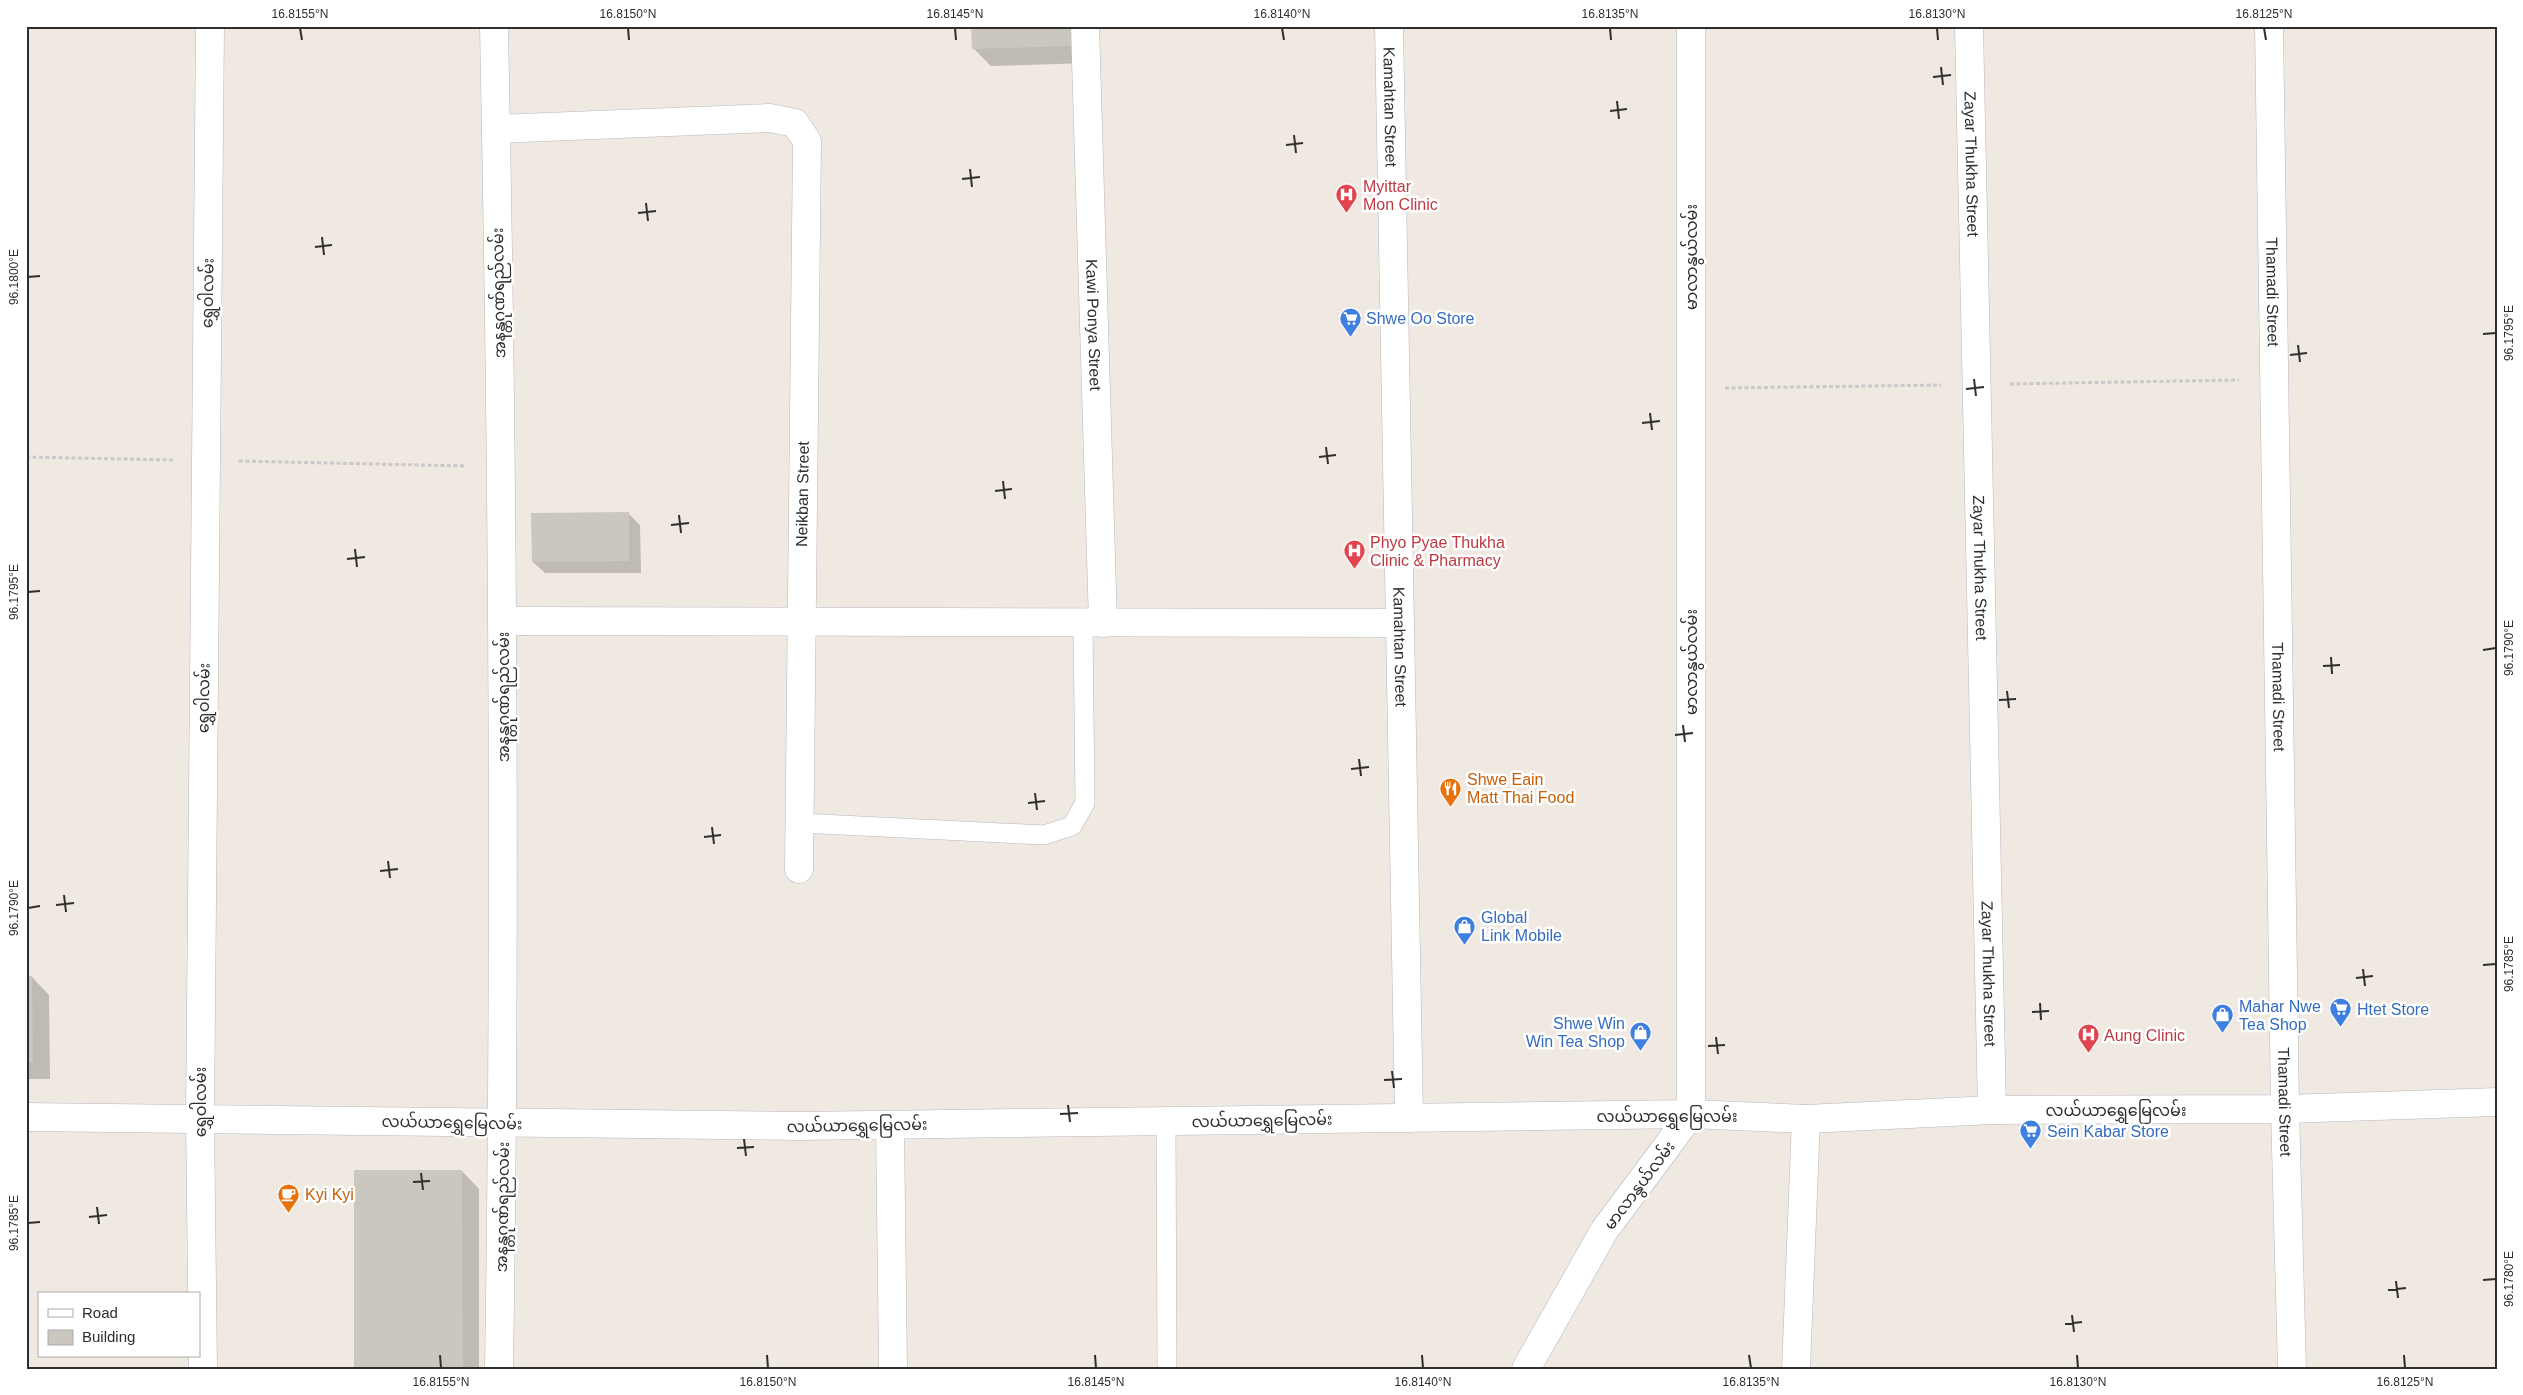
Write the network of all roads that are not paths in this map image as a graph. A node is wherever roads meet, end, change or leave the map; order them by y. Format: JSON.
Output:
{"nodes":[{"id":1,"x":210,"y":26,"type":"edge"},
{"id":2,"x":494,"y":26,"type":"edge"},
{"id":3,"x":1085,"y":26,"type":"edge"},
{"id":4,"x":1390,"y":26,"type":"edge"},
{"id":5,"x":1691,"y":26,"type":"edge"},
{"id":6,"x":1969,"y":26,"type":"edge"},
{"id":7,"x":2269,"y":26,"type":"edge"},
{"id":8,"x":496,"y":129,"type":"junction"},
{"id":9,"x":503,"y":621,"type":"junction"},
{"id":10,"x":801,"y":622,"type":"junction"},
{"id":11,"x":1093,"y":623,"type":"junction"},
{"id":12,"x":1400,"y":624,"type":"junction"},
{"id":13,"x":800,"y":823,"type":"junction"},
{"id":14,"x":799,"y":870,"type":"dead end"},
{"id":15,"x":2497,"y":1102,"type":"edge"},
{"id":16,"x":2284,"y":1109,"type":"junction"},
{"id":17,"x":1992,"y":1110,"type":"junction"},
{"id":18,"x":1691,"y":1114,"type":"junction"},
{"id":19,"x":26,"y":1117,"type":"edge"},
{"id":20,"x":200,"y":1118,"type":"junction"},
{"id":21,"x":1409,"y":1118,"type":"junction"},
{"id":22,"x":1806,"y":1119,"type":"junction"},
{"id":23,"x":1166,"y":1121,"type":"junction"},
{"id":24,"x":503,"y":1123,"type":"junction"},
{"id":25,"x":890,"y":1125,"type":"junction"},
{"id":26,"x":203,"y":1369,"type":"edge"},
{"id":27,"x":499,"y":1369,"type":"edge"},
{"id":28,"x":893,"y":1369,"type":"edge"},
{"id":29,"x":1167,"y":1369,"type":"edge"},
{"id":30,"x":1526,"y":1369,"type":"edge"},
{"id":31,"x":1796,"y":1369,"type":"edge"},
{"id":32,"x":2292,"y":1369,"type":"edge"}],
"edges":[{"from":1,"to":20,"type":"street","name":"ရွှေဝါလမ်း"},
{"from":2,"to":8,"type":"street","name":"အနန္တဂုဏ်ရည်လမ်း"},
{"from":3,"to":11,"type":"street","name":"Kawi Ponya Street"},
{"from":4,"to":12,"type":"street","name":"Kamahtan Street"},
{"from":5,"to":18,"type":"street","name":"မာလာနွယ်လမ်း"},
{"from":6,"to":17,"type":"street","name":"Zayar Thukha Street"},
{"from":7,"to":16,"type":"street","name":"Thamadi Street"},
{"from":8,"to":9,"type":"street","name":"အနန္တဂုဏ်ရည်လမ်း"},
{"from":8,"to":10,"type":"street","name":"Neikban Street"},
{"from":9,"to":10,"type":"street"},
{"from":9,"to":24,"type":"street","name":"အနန္တဂုဏ်ရည်လမ်း"},
{"from":10,"to":11,"type":"street"},
{"from":10,"to":13,"type":"street","name":"Neikban Street"},
{"from":11,"to":12,"type":"street"},
{"from":11,"to":13,"type":"lane"},
{"from":12,"to":21,"type":"street","name":"Kamahtan Street"},
{"from":13,"to":14,"type":"street","name":"Neikban Street"},
{"from":15,"to":16,"type":"street","name":"လယ်ယာရွှေမြေလမ်း"},
{"from":16,"to":17,"type":"street","name":"လယ်ယာရွှေမြေလမ်း"},
{"from":16,"to":32,"type":"street","name":"Thamadi Street"},
{"from":17,"to":22,"type":"street","name":"လယ်ယာရွှေမြေလမ်း"},
{"from":18,"to":21,"type":"street","name":"လယ်ယာရွှေမြေလမ်း"},
{"from":18,"to":22,"type":"street","name":"လယ်ယာရွှေမြေလမ်း"},
{"from":18,"to":30,"type":"street","name":"မာလာနွယ်လမ်း"},
{"from":19,"to":20,"type":"street","name":"လယ်ယာရွှေမြေလမ်း"},
{"from":20,"to":24,"type":"street","name":"လယ်ယာရွှေမြေလမ်း"},
{"from":20,"to":26,"type":"street","name":"ရွှေဝါလမ်း"},
{"from":21,"to":23,"type":"street","name":"လယ်ယာရွှေမြေလမ်း"},
{"from":22,"to":31,"type":"street"},
{"from":23,"to":25,"type":"street","name":"လယ်ယာရွှေမြေလမ်း"},
{"from":23,"to":29,"type":"lane"},
{"from":24,"to":25,"type":"street","name":"လယ်ယာရွှေမြေလမ်း"},
{"from":24,"to":27,"type":"street","name":"အနန္တဂုဏ်ရည်လမ်း"},
{"from":25,"to":28,"type":"street"}]}
